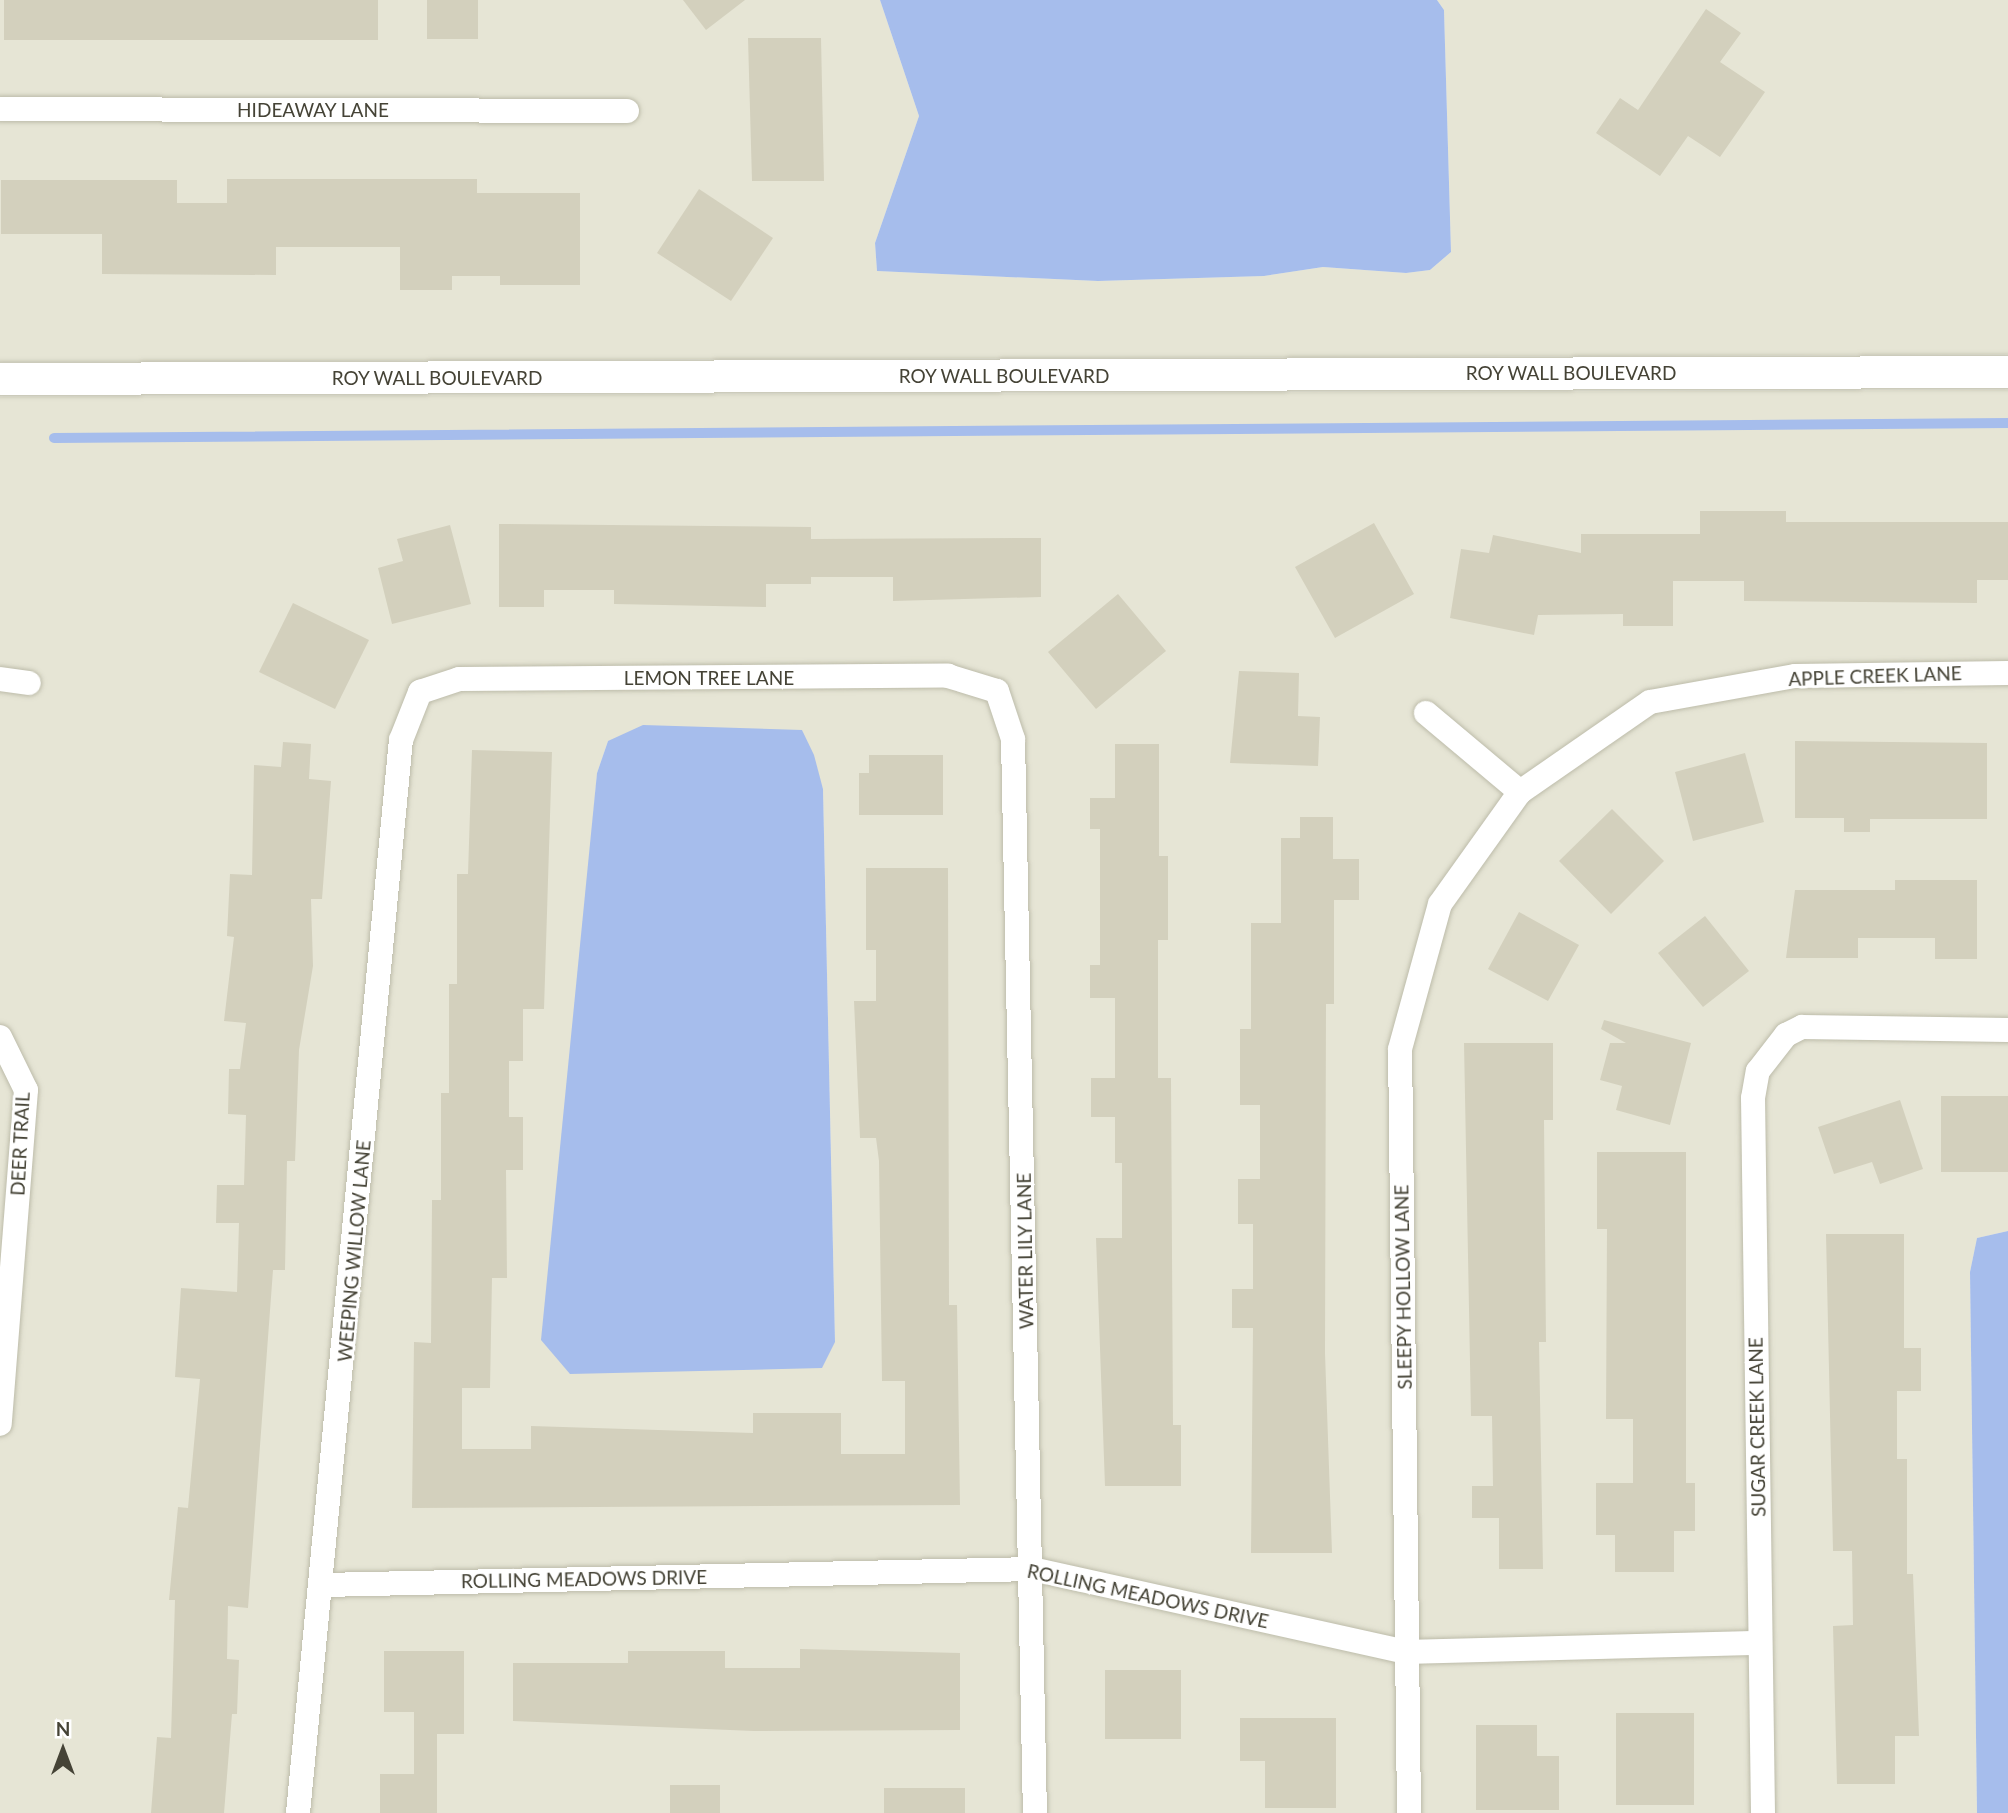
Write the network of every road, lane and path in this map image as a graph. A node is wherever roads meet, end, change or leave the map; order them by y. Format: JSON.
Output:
{"nodes":[{"id":1,"x":0,"y":109,"type":"edge"},
{"id":2,"x":626,"y":111,"type":"dead end"},
{"id":3,"x":2008,"y":372,"type":"edge"},
{"id":4,"x":0,"y":379,"type":"edge"},
{"id":5,"x":2008,"y":673,"type":"edge"},
{"id":6,"x":0,"y":679,"type":"edge"},
{"id":7,"x":29,"y":683,"type":"dead end"},
{"id":8,"x":997,"y":691,"type":"joint"},
{"id":9,"x":420,"y":692,"type":"joint"},
{"id":10,"x":1426,"y":713,"type":"dead end"},
{"id":11,"x":1520,"y":792,"type":"junction"},
{"id":12,"x":2008,"y":1030,"type":"edge"},
{"id":13,"x":0,"y":1037,"type":"edge"},
{"id":14,"x":0,"y":1424,"type":"edge"},
{"id":15,"x":1032,"y":1569,"type":"junction"},
{"id":16,"x":323,"y":1585,"type":"junction"},
{"id":17,"x":1760,"y":1643,"type":"junction"},
{"id":18,"x":1407,"y":1652,"type":"junction"},
{"id":19,"x":299,"y":1813,"type":"edge"},
{"id":20,"x":1035,"y":1813,"type":"edge"},
{"id":21,"x":1409,"y":1813,"type":"edge"},
{"id":22,"x":1763,"y":1813,"type":"edge"}],
"edges":[{"from":1,"to":2,"type":"street","name":"HIDEAWAY LANE"},
{"from":3,"to":4,"type":"street","name":"ROY WALL BOULEVARD"},
{"from":5,"to":11,"type":"street","name":"APPLE CREEK LANE"},
{"from":6,"to":7,"type":"street"},
{"from":8,"to":9,"type":"street","name":"LEMON TREE LANE"},
{"from":8,"to":15,"type":"street","name":"WATER LILY LANE"},
{"from":9,"to":16,"type":"street","name":"WEEPING WILLOW LANE"},
{"from":10,"to":11,"type":"street"},
{"from":11,"to":18,"type":"street","name":"SLEEPY HOLLOW LANE"},
{"from":12,"to":17,"type":"street","name":"SUGAR CREEK LANE"},
{"from":13,"to":14,"type":"street","name":"DEER TRAIL"},
{"from":15,"to":16,"type":"street","name":"ROLLING MEADOWS DRIVE"},
{"from":15,"to":18,"type":"street","name":"ROLLING MEADOWS DRIVE"},
{"from":15,"to":20,"type":"street","name":"WATER LILY LANE"},
{"from":16,"to":19,"type":"street","name":"WEEPING WILLOW LANE"},
{"from":17,"to":18,"type":"street","name":"ROLLING MEADOWS DRIVE"},
{"from":17,"to":22,"type":"street","name":"SUGAR CREEK LANE"},
{"from":18,"to":21,"type":"street","name":"SLEEPY HOLLOW LANE"}]}
